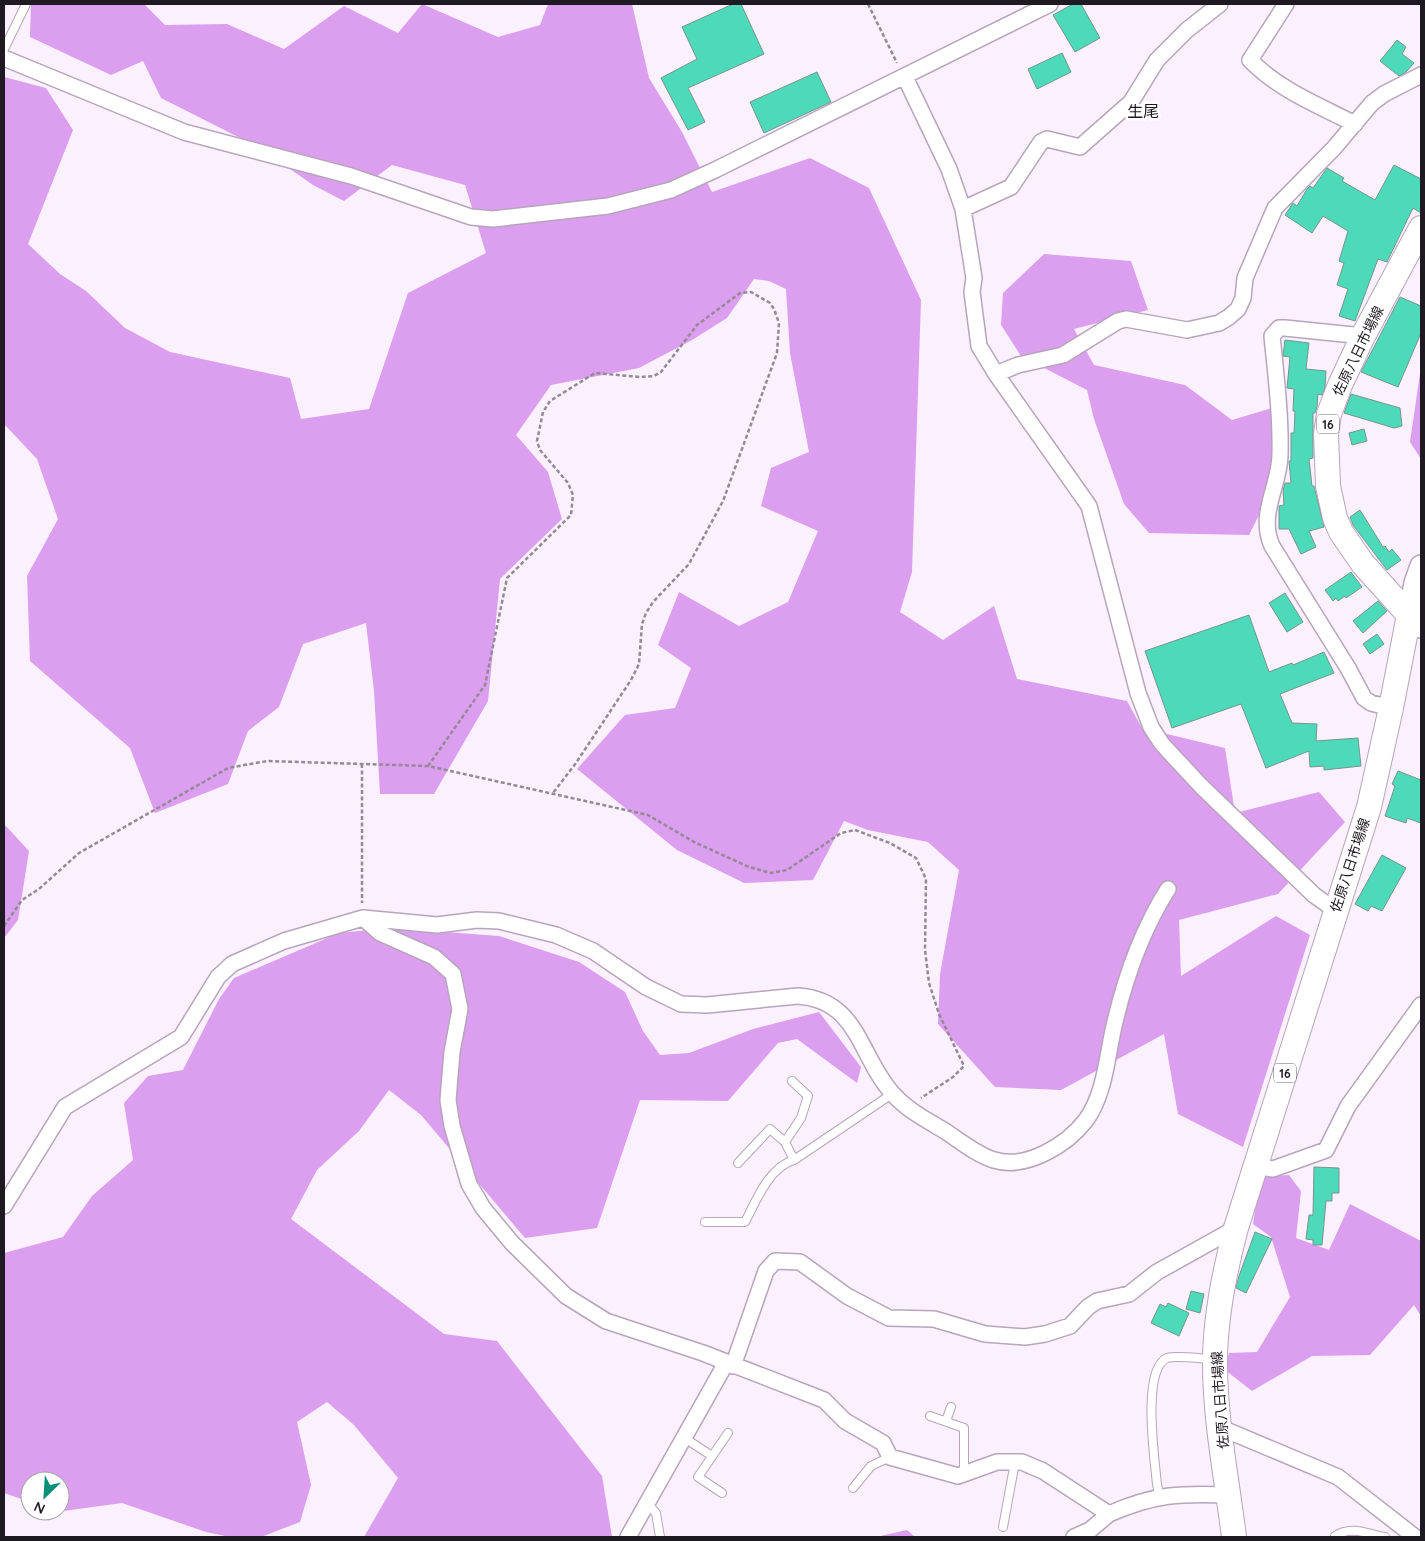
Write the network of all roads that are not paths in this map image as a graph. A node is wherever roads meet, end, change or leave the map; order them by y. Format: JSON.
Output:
{"nodes":[{"id":1,"x":26,"y":4,"type":"edge"},
{"id":2,"x":1050,"y":4,"type":"edge"},
{"id":3,"x":1220,"y":4,"type":"edge"},
{"id":4,"x":1286,"y":4,"type":"edge"},
{"id":5,"x":4,"y":49,"type":"edge"},
{"id":6,"x":4,"y":58,"type":"edge"},
{"id":7,"x":1421,"y":76,"type":"edge"},
{"id":8,"x":905,"y":77,"type":"junction"},
{"id":9,"x":1355,"y":124,"type":"junction"},
{"id":10,"x":963,"y":209,"type":"junction"},
{"id":11,"x":1421,"y":228,"type":"edge"},
{"id":12,"x":1364,"y":336,"type":"junction"},
{"id":13,"x":996,"y":374,"type":"junction"},
{"id":14,"x":1421,"y":566,"type":"edge"},
{"id":15,"x":1415,"y":621,"type":"edge"},
{"id":16,"x":1391,"y":708,"type":"junction"},
{"id":17,"x":1168,"y":889,"type":"dead end"},
{"id":18,"x":1335,"y":910,"type":"junction"},
{"id":19,"x":363,"y":918,"type":"junction"},
{"id":20,"x":1421,"y":1005,"type":"edge"},
{"id":21,"x":792,"y":1081,"type":"dead end"},
{"id":22,"x":892,"y":1094,"type":"junction"},
{"id":23,"x":785,"y":1142,"type":"junction"},
{"id":24,"x":794,"y":1160,"type":"junction"},
{"id":25,"x":738,"y":1163,"type":"dead end"},
{"id":26,"x":1256,"y":1166,"type":"junction"},
{"id":27,"x":4,"y":1206,"type":"edge"},
{"id":28,"x":706,"y":1222,"type":"dead end"},
{"id":29,"x":1236,"y":1228,"type":"junction"},
{"id":30,"x":1215,"y":1359,"type":"junction"},
{"id":31,"x":730,"y":1364,"type":"junction"},
{"id":32,"x":951,"y":1408,"type":"dead end"},
{"id":33,"x":930,"y":1416,"type":"dead end"},
{"id":34,"x":946,"y":1421,"type":"junction"},
{"id":35,"x":1219,"y":1427,"type":"junction"},
{"id":36,"x":728,"y":1433,"type":"dead end"},
{"id":37,"x":683,"y":1436,"type":"junction"},
{"id":38,"x":712,"y":1456,"type":"junction"},
{"id":39,"x":890,"y":1457,"type":"junction"},
{"id":40,"x":1015,"y":1462,"type":"junction"},
{"id":41,"x":964,"y":1474,"type":"junction"},
{"id":42,"x":853,"y":1488,"type":"dead end"},
{"id":43,"x":722,"y":1493,"type":"dead end"},
{"id":44,"x":1229,"y":1495,"type":"junction"},
{"id":45,"x":1160,"y":1496,"type":"junction"},
{"id":46,"x":646,"y":1502,"type":"junction"},
{"id":47,"x":1109,"y":1514,"type":"junction"},
{"id":48,"x":1004,"y":1527,"type":"dead end"},
{"id":49,"x":1080,"y":1536,"type":"edge"},
{"id":50,"x":1335,"y":1536,"type":"edge"},
{"id":51,"x":628,"y":1537,"type":"edge"},
{"id":52,"x":660,"y":1537,"type":"edge"},
{"id":53,"x":1234,"y":1537,"type":"edge"},
{"id":54,"x":1385,"y":1537,"type":"edge"},
{"id":55,"x":1415,"y":1537,"type":"edge"}],
"edges":[{"from":1,"to":5,"type":"lane"},
{"from":2,"to":8,"type":"street"},
{"from":3,"to":10,"type":"street"},
{"from":4,"to":9,"type":"street"},
{"from":6,"to":8,"type":"street"},
{"from":7,"to":9,"type":"street"},
{"from":8,"to":10,"type":"street"},
{"from":9,"to":13,"type":"street"},
{"from":10,"to":13,"type":"street"},
{"from":11,"to":12,"type":"main road","name":"佐原八日市場線","number":"16"},
{"from":12,"to":15,"type":"main road","name":"佐原八日市場線","number":"16"},
{"from":12,"to":16,"type":"street"},
{"from":13,"to":18,"type":"street"},
{"from":14,"to":15,"type":"street"},
{"from":15,"to":16,"type":"main road","name":"佐原八日市場線","number":"16"},
{"from":16,"to":18,"type":"main road","name":"佐原八日市場線","number":"16"},
{"from":17,"to":22,"type":"street"},
{"from":18,"to":26,"type":"main road","name":"佐原八日市場線","number":"16"},
{"from":19,"to":22,"type":"street"},
{"from":19,"to":27,"type":"street"},
{"from":19,"to":31,"type":"street"},
{"from":20,"to":26,"type":"street"},
{"from":21,"to":23,"type":"lane"},
{"from":22,"to":24,"type":"lane"},
{"from":23,"to":24,"type":"lane"},
{"from":23,"to":25,"type":"lane"},
{"from":24,"to":28,"type":"lane"},
{"from":26,"to":29,"type":"main road","name":"佐原八日市場線","number":"16"},
{"from":29,"to":30,"type":"main road","name":"佐原八日市場線","number":"16"},
{"from":29,"to":31,"type":"street"},
{"from":30,"to":35,"type":"main road","name":"佐原八日市場線","number":"16"},
{"from":30,"to":45,"type":"lane"},
{"from":31,"to":37,"type":"street"},
{"from":31,"to":39,"type":"street"},
{"from":32,"to":34,"type":"lane"},
{"from":33,"to":34,"type":"lane"},
{"from":34,"to":41,"type":"lane"},
{"from":35,"to":44,"type":"main road","name":"佐原八日市場線","number":"16"},
{"from":35,"to":55,"type":"street"},
{"from":36,"to":38,"type":"lane"},
{"from":37,"to":38,"type":"lane"},
{"from":37,"to":46,"type":"street"},
{"from":38,"to":43,"type":"lane"},
{"from":39,"to":41,"type":"street"},
{"from":39,"to":42,"type":"lane"},
{"from":40,"to":41,"type":"street"},
{"from":40,"to":47,"type":"street"},
{"from":40,"to":48,"type":"lane"},
{"from":44,"to":45,"type":"street"},
{"from":44,"to":53,"type":"main road","name":"佐原八日市場線","number":"16"},
{"from":45,"to":47,"type":"street"},
{"from":46,"to":51,"type":"street"},
{"from":46,"to":52,"type":"lane"},
{"from":47,"to":49,"type":"street"},
{"from":50,"to":54,"type":"lane"}]}
